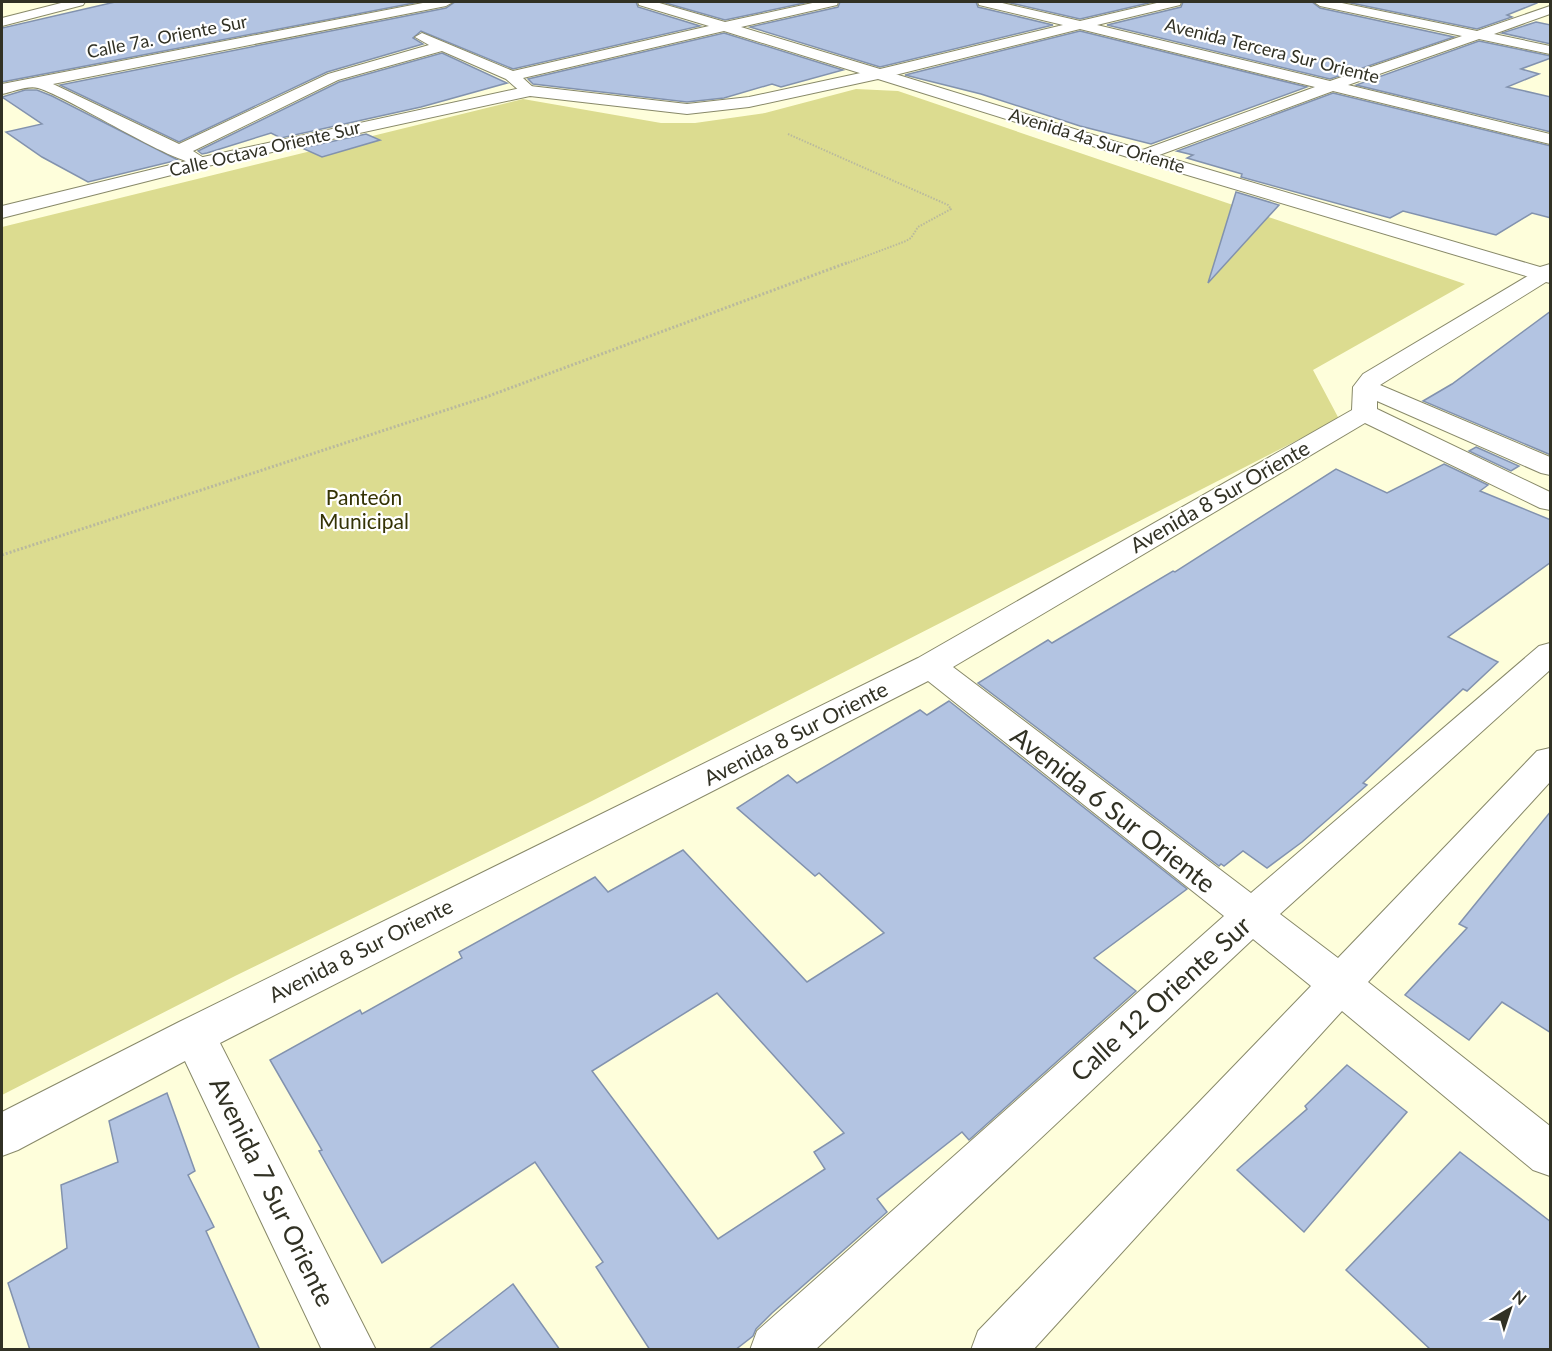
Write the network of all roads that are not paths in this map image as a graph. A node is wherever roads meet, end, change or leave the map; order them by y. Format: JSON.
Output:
{"nodes":[{"id":1,"x":78,"y":2,"type":"edge"},
{"id":2,"x":446,"y":2,"type":"edge"},
{"id":3,"x":644,"y":2,"type":"edge"},
{"id":4,"x":832,"y":2,"type":"edge"},
{"id":5,"x":984,"y":2,"type":"edge"},
{"id":6,"x":1022,"y":2,"type":"edge"},
{"id":7,"x":1175,"y":2,"type":"edge"},
{"id":8,"x":1320,"y":2,"type":"edge"},
{"id":9,"x":345,"y":5,"type":"dead end"},
{"id":10,"x":1551,"y":10,"type":"edge"},
{"id":11,"x":376,"y":15,"type":"junction"},
{"id":12,"x":1099,"y":21,"type":"junction"},
{"id":13,"x":2,"y":22,"type":"edge"},
{"id":14,"x":1084,"y":25,"type":"junction"},
{"id":15,"x":728,"y":27,"type":"junction"},
{"id":16,"x":1479,"y":35,"type":"junction"},
{"id":17,"x":442,"y":46,"type":"junction"},
{"id":18,"x":1551,"y":50,"type":"edge"},
{"id":19,"x":879,"y":74,"type":"junction"},
{"id":20,"x":511,"y":76,"type":"junction"},
{"id":21,"x":38,"y":82,"type":"junction"},
{"id":22,"x":1342,"y":83,"type":"junction"},
{"id":23,"x":2,"y":89,"type":"edge"},
{"id":24,"x":530,"y":91,"type":"junction"},
{"id":25,"x":1551,"y":128,"type":"edge"},
{"id":26,"x":1551,"y":139,"type":"edge"},
{"id":27,"x":178,"y":151,"type":"junction"},
{"id":28,"x":1143,"y":156,"type":"junction"},
{"id":29,"x":202,"y":162,"type":"junction"},
{"id":30,"x":2,"y":212,"type":"edge"},
{"id":31,"x":1548,"y":274,"type":"edge"},
{"id":32,"x":1365,"y":400,"type":"junction"},
{"id":33,"x":1551,"y":467,"type":"edge"},
{"id":34,"x":1551,"y":502,"type":"edge"},
{"id":35,"x":1551,"y":653,"type":"edge"},
{"id":36,"x":930,"y":666,"type":"junction"},
{"id":37,"x":1551,"y":760,"type":"edge"},
{"id":38,"x":1250,"y":917,"type":"junction"},
{"id":39,"x":1340,"y":984,"type":"junction"},
{"id":40,"x":194,"y":1035,"type":"junction"},
{"id":41,"x":2,"y":1135,"type":"edge"},
{"id":42,"x":1551,"y":1154,"type":"edge"},
{"id":43,"x":350,"y":1350,"type":"edge"},
{"id":44,"x":776,"y":1350,"type":"edge"},
{"id":45,"x":997,"y":1350,"type":"edge"}],
"edges":[{"from":1,"to":13,"type":"street"},
{"from":2,"to":11,"type":"street","name":"Calle 7a. Oriente Sur"},
{"from":3,"to":15,"type":"street","name":"Avenida 4a Sur Oriente"},
{"from":4,"to":15,"type":"street"},
{"from":5,"to":14,"type":"street","name":"Avenida Tercera Sur Oriente"},
{"from":6,"to":12,"type":"street","name":"Avenida Tercera Sur Oriente"},
{"from":7,"to":12,"type":"street"},
{"from":8,"to":16,"type":"street"},
{"from":9,"to":11,"type":"street"},
{"from":10,"to":16,"type":"street"},
{"from":11,"to":17,"type":"street"},
{"from":11,"to":21,"type":"street","name":"Calle 7a. Oriente Sur"},
{"from":12,"to":14,"type":"street"},
{"from":12,"to":22,"type":"street","name":"Avenida Tercera Sur Oriente"},
{"from":14,"to":19,"type":"street"},
{"from":14,"to":22,"type":"street","name":"Avenida Tercera Sur Oriente"},
{"from":15,"to":19,"type":"street","name":"Avenida 4a Sur Oriente"},
{"from":15,"to":20,"type":"street"},
{"from":16,"to":18,"type":"street"},
{"from":16,"to":22,"type":"street"},
{"from":17,"to":20,"type":"street"},
{"from":17,"to":27,"type":"street"},
{"from":19,"to":24,"type":"street"},
{"from":19,"to":28,"type":"street","name":"Avenida 4a Sur Oriente"},
{"from":20,"to":24,"type":"street"},
{"from":21,"to":23,"type":"street","name":"Calle 7a. Oriente Sur"},
{"from":21,"to":27,"type":"street"},
{"from":22,"to":25,"type":"street","name":"Avenida Tercera Sur Oriente"},
{"from":22,"to":26,"type":"street","name":"Avenida Tercera Sur Oriente"},
{"from":22,"to":28,"type":"street"},
{"from":24,"to":29,"type":"street","name":"Calle Octava Oriente Sur"},
{"from":27,"to":29,"type":"street"},
{"from":28,"to":31,"type":"street","name":"Avenida 4a Sur Oriente"},
{"from":29,"to":30,"type":"street","name":"Calle Octava Oriente Sur"},
{"from":31,"to":32,"type":"street","name":"Avenida 8 Sur Oriente"},
{"from":32,"to":33,"type":"street"},
{"from":32,"to":34,"type":"street"},
{"from":32,"to":36,"type":"street","name":"Avenida 8 Sur Oriente"},
{"from":35,"to":38,"type":"street","name":"Calle 12 Oriente Sur"},
{"from":36,"to":38,"type":"street","name":"Avenida 6 Sur Oriente"},
{"from":36,"to":40,"type":"street","name":"Avenida 8 Sur Oriente"},
{"from":37,"to":39,"type":"street"},
{"from":38,"to":39,"type":"street","name":"Avenida 6 Sur Oriente"},
{"from":38,"to":44,"type":"street","name":"Calle 12 Oriente Sur"},
{"from":39,"to":42,"type":"street","name":"Avenida 6 Sur Oriente"},
{"from":39,"to":45,"type":"street"},
{"from":40,"to":41,"type":"street","name":"Avenida 8 Sur Oriente"},
{"from":40,"to":43,"type":"street","name":"Avenida 7 Sur Oriente"}]}
